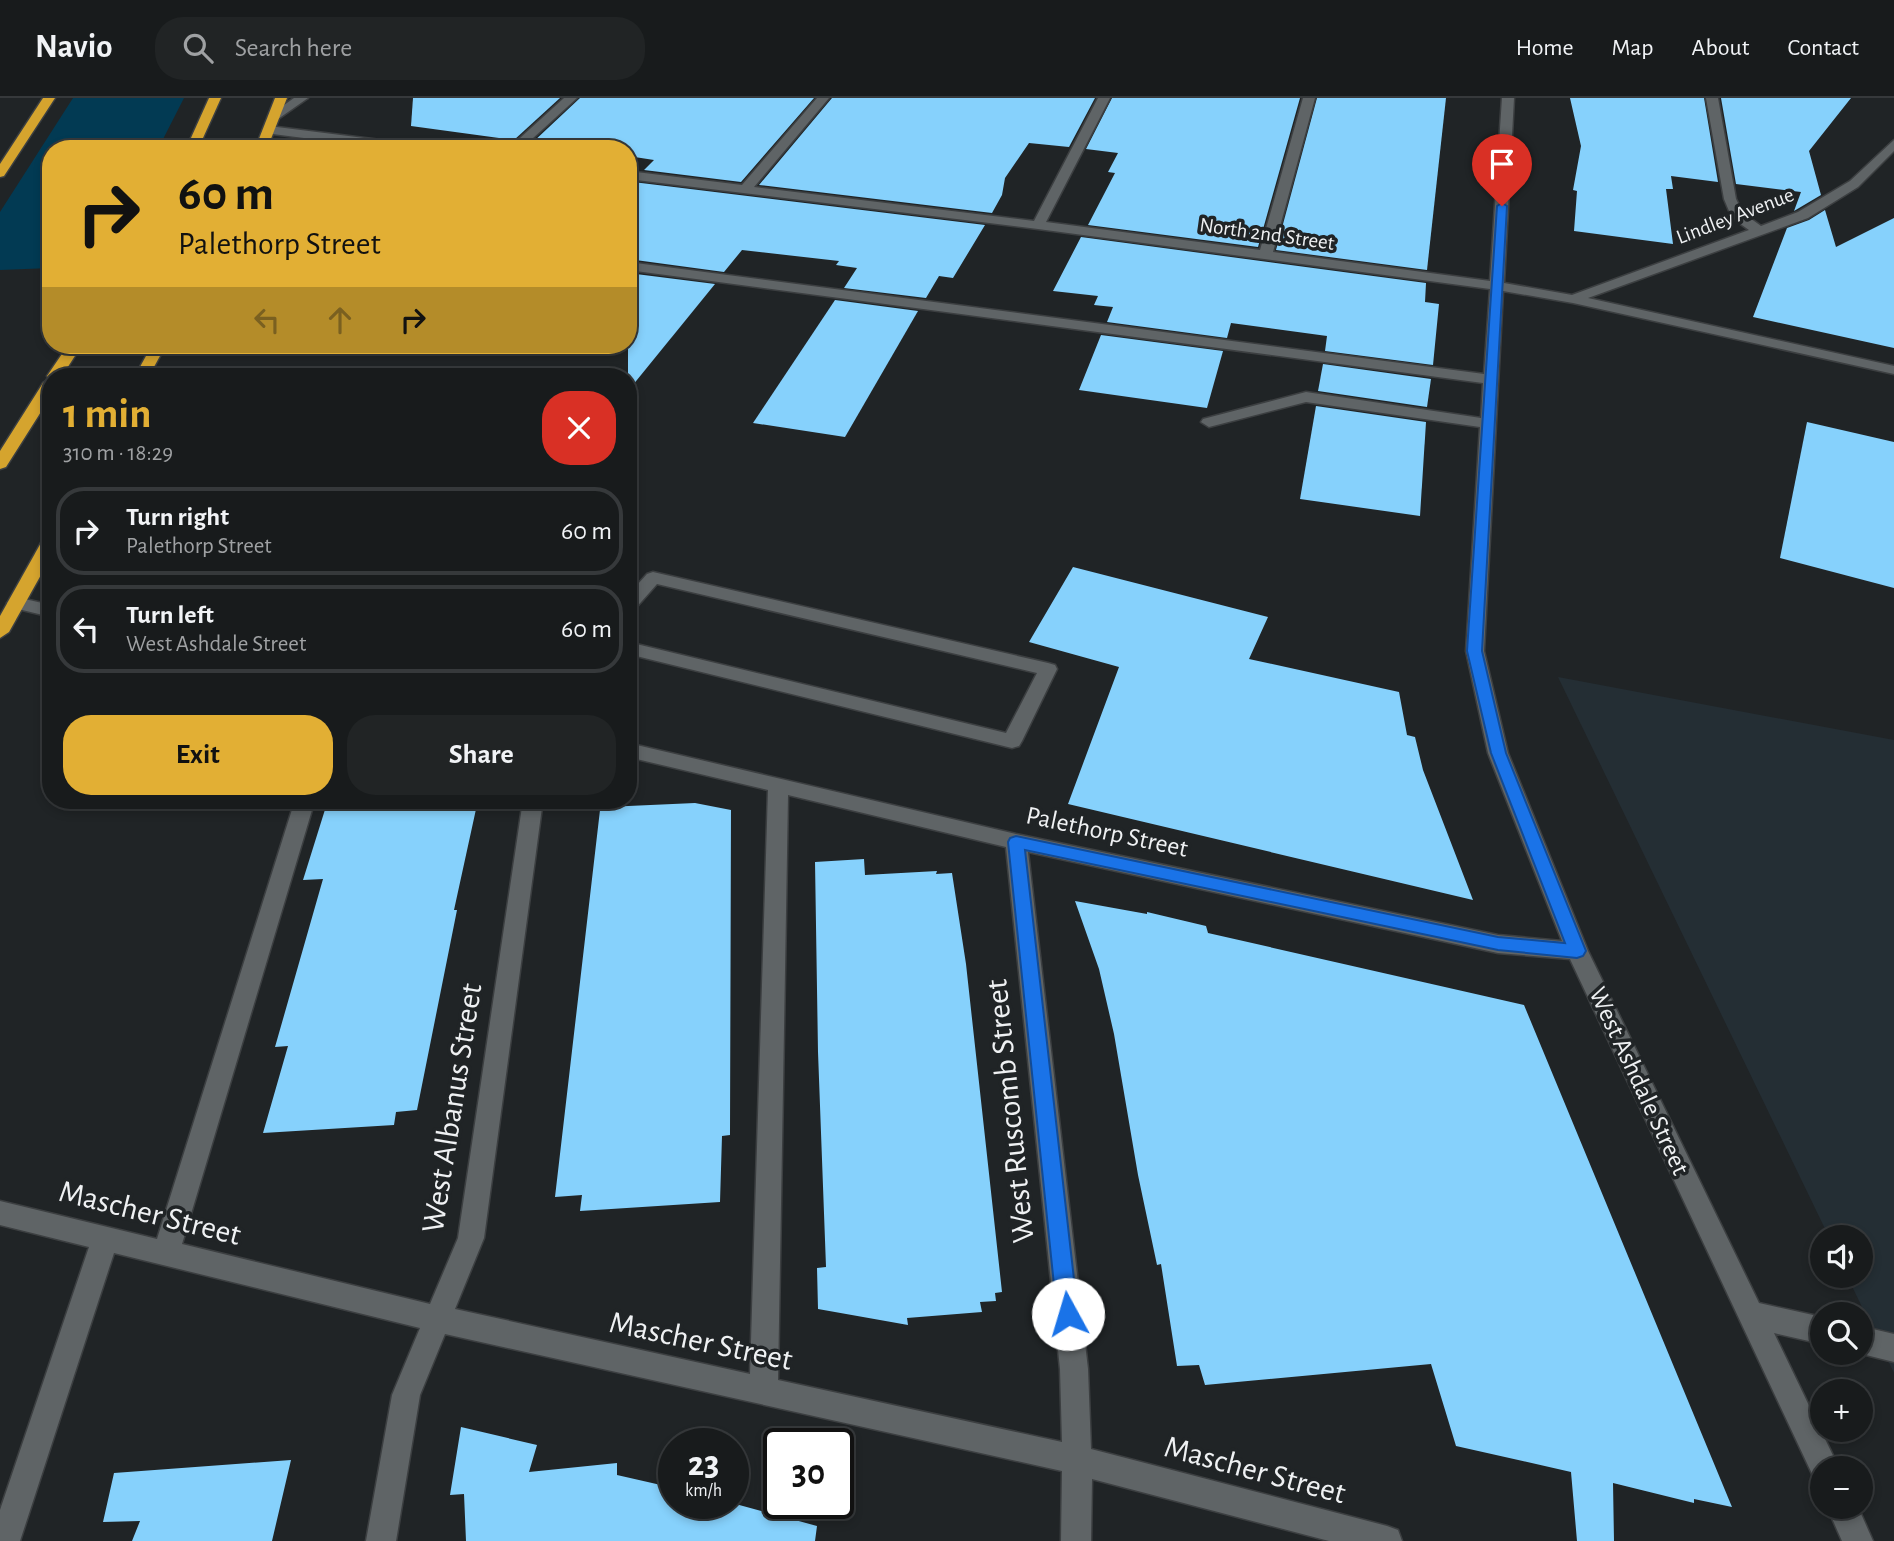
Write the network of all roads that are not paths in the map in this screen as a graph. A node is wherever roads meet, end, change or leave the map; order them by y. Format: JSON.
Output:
{"nodes":[{"id":1,"x":37,"y":98,"type":"edge"},
{"id":2,"x":49,"y":98,"type":"edge"},
{"id":3,"x":215,"y":98,"type":"edge"},
{"id":4,"x":281,"y":98,"type":"edge"},
{"id":5,"x":302,"y":98,"type":"edge"},
{"id":6,"x":571,"y":98,"type":"edge"},
{"id":7,"x":823,"y":98,"type":"edge"},
{"id":8,"x":1104,"y":98,"type":"edge"},
{"id":9,"x":1309,"y":98,"type":"edge"},
{"id":10,"x":1508,"y":98,"type":"edge"},
{"id":11,"x":1712,"y":98,"type":"edge"},
{"id":12,"x":40,"y":111,"type":"junction"},
{"id":13,"x":274,"y":117,"type":"junction"},
{"id":14,"x":269,"y":130,"type":"junction"},
{"id":15,"x":196,"y":140,"type":"edge"},
{"id":16,"x":265,"y":140,"type":"edge"},
{"id":17,"x":348,"y":140,"type":"edge"},
{"id":18,"x":524,"y":140,"type":"edge"},
{"id":19,"x":1894,"y":144,"type":"edge"},
{"id":20,"x":0,"y":173,"type":"edge"},
{"id":21,"x":637,"y":176,"type":"edge"},
{"id":22,"x":745,"y":189,"type":"junction"},
{"id":23,"x":1038,"y":225,"type":"junction"},
{"id":24,"x":1759,"y":231,"type":"junction"},
{"id":25,"x":1265,"y":255,"type":"junction"},
{"id":26,"x":637,"y":267,"type":"edge"},
{"id":27,"x":1497,"y":286,"type":"junction"},
{"id":28,"x":1573,"y":299,"type":"junction"},
{"id":29,"x":1894,"y":370,"type":"edge"},
{"id":30,"x":1492,"y":380,"type":"junction"},
{"id":31,"x":42,"y":397,"type":"edge"},
{"id":32,"x":1209,"y":422,"type":"dead end"},
{"id":33,"x":1489,"y":424,"type":"junction"},
{"id":34,"x":0,"y":464,"type":"edge"},
{"id":35,"x":42,"y":557,"type":"edge"},
{"id":36,"x":637,"y":596,"type":"edge"},
{"id":37,"x":16,"y":603,"type":"junction"},
{"id":38,"x":42,"y":609,"type":"edge"},
{"id":39,"x":0,"y":632,"type":"edge"},
{"id":40,"x":637,"y":650,"type":"edge"},
{"id":41,"x":637,"y":752,"type":"edge"},
{"id":42,"x":778,"y":786,"type":"junction"},
{"id":43,"x":302,"y":809,"type":"edge"},
{"id":44,"x":532,"y":809,"type":"edge"},
{"id":45,"x":1016,"y":842,"type":"junction"},
{"id":46,"x":1577,"y":951,"type":"junction"},
{"id":47,"x":0,"y":1213,"type":"edge"},
{"id":48,"x":105,"y":1238,"type":"junction"},
{"id":49,"x":166,"y":1253,"type":"junction"},
{"id":50,"x":1750,"y":1314,"type":"junction"},
{"id":51,"x":438,"y":1319,"type":"junction"},
{"id":52,"x":1810,"y":1328,"type":"edge"},
{"id":53,"x":1873,"y":1343,"type":"edge"},
{"id":54,"x":1894,"y":1349,"type":"edge"},
{"id":55,"x":764,"y":1391,"type":"junction"},
{"id":56,"x":1818,"y":1456,"type":"edge"},
{"id":57,"x":1077,"y":1460,"type":"junction"},
{"id":58,"x":1848,"y":1519,"type":"edge"},
{"id":59,"x":5,"y":1541,"type":"edge"},
{"id":60,"x":381,"y":1541,"type":"edge"},
{"id":61,"x":1076,"y":1541,"type":"edge"},
{"id":62,"x":1387,"y":1541,"type":"edge"},
{"id":63,"x":1858,"y":1541,"type":"edge"}],
"edges":[{"from":1,"to":12,"type":"highway"},
{"from":2,"to":12,"type":"highway"},
{"from":3,"to":15,"type":"highway"},
{"from":4,"to":13,"type":"highway"},
{"from":5,"to":13,"type":"street"},
{"from":6,"to":18,"type":"street"},
{"from":7,"to":22,"type":"street"},
{"from":8,"to":23,"type":"street"},
{"from":9,"to":25,"type":"street"},
{"from":10,"to":27,"type":"street","name":"West Ashdale Street"},
{"from":11,"to":24,"type":"street"},
{"from":12,"to":20,"type":"highway"},
{"from":13,"to":14,"type":"highway"},
{"from":14,"to":16,"type":"highway"},
{"from":14,"to":17,"type":"street"},
{"from":19,"to":24,"type":"street","name":"Lindley Avenue"},
{"from":21,"to":22,"type":"street","name":"North 2nd Street"},
{"from":22,"to":23,"type":"street","name":"North 2nd Street"},
{"from":23,"to":25,"type":"street","name":"North 2nd Street"},
{"from":24,"to":28,"type":"street","name":"Lindley Avenue"},
{"from":25,"to":27,"type":"street","name":"North 2nd Street"},
{"from":26,"to":30,"type":"street"},
{"from":27,"to":28,"type":"street","name":"North 2nd Street"},
{"from":27,"to":30,"type":"street","name":"West Ashdale Street"},
{"from":28,"to":29,"type":"street","name":"North 2nd Street"},
{"from":30,"to":33,"type":"street","name":"West Ashdale Street"},
{"from":31,"to":34,"type":"highway"},
{"from":32,"to":33,"type":"street"},
{"from":33,"to":46,"type":"street","name":"West Ashdale Street"},
{"from":35,"to":37,"type":"highway"},
{"from":36,"to":40,"type":"street"},
{"from":37,"to":38,"type":"street"},
{"from":37,"to":39,"type":"highway"},
{"from":41,"to":42,"type":"street","name":"Palethorp Street"},
{"from":42,"to":45,"type":"street","name":"Palethorp Street"},
{"from":42,"to":55,"type":"street"},
{"from":43,"to":49,"type":"street"},
{"from":44,"to":51,"type":"street","name":"West Albanus Street"},
{"from":45,"to":46,"type":"street","name":"Palethorp Street"},
{"from":45,"to":57,"type":"street","name":"West Ruscomb Street"},
{"from":46,"to":50,"type":"street","name":"West Ashdale Street"},
{"from":47,"to":48,"type":"street","name":"Mascher Street"},
{"from":48,"to":49,"type":"street","name":"Mascher Street"},
{"from":48,"to":59,"type":"street"},
{"from":49,"to":51,"type":"street","name":"Mascher Street"},
{"from":50,"to":52,"type":"street"},
{"from":50,"to":56,"type":"street","name":"West Ashdale Street"},
{"from":51,"to":55,"type":"street","name":"Mascher Street"},
{"from":51,"to":60,"type":"street","name":"West Albanus Street"},
{"from":53,"to":54,"type":"street"},
{"from":55,"to":57,"type":"street","name":"Mascher Street"},
{"from":57,"to":61,"type":"street","name":"West Ruscomb Street"},
{"from":57,"to":62,"type":"street","name":"Mascher Street"},
{"from":58,"to":63,"type":"street"}]}
